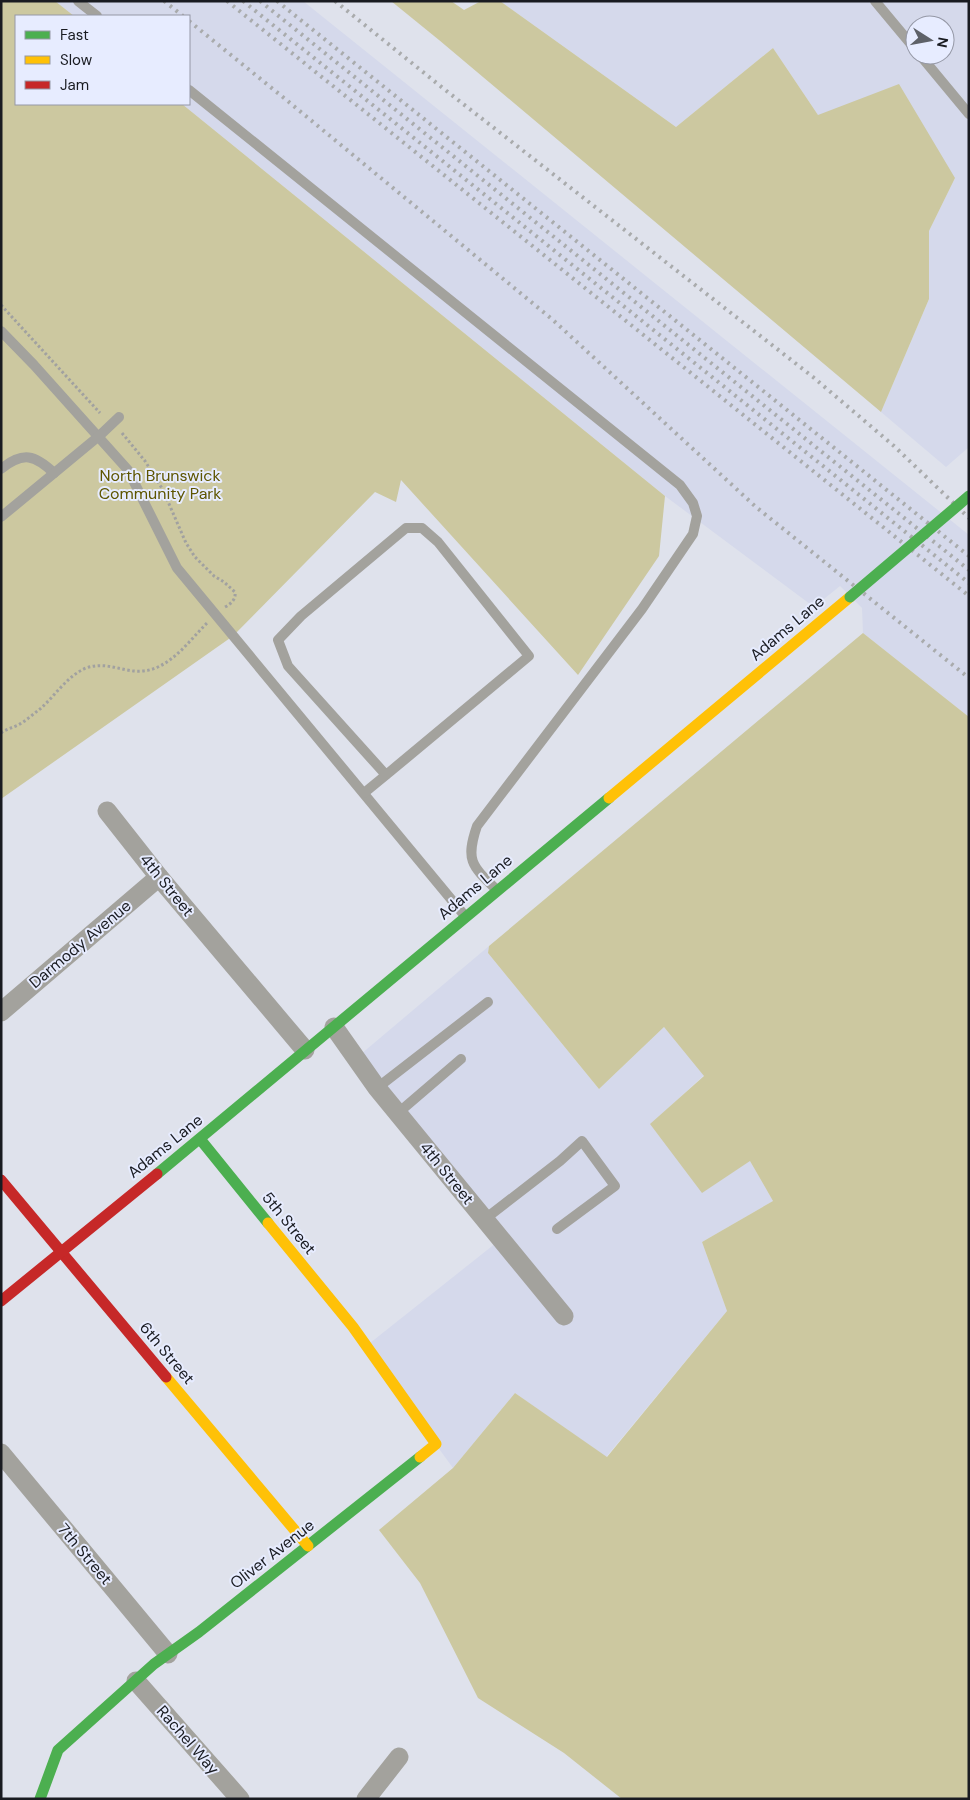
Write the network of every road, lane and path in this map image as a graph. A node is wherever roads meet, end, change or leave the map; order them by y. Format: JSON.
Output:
{"nodes":[{"id":1,"x":78,"y":1,"type":"edge"},
{"id":2,"x":875,"y":1,"type":"edge"},
{"id":3,"x":96,"y":15,"type":"edge"},
{"id":4,"x":905,"y":37,"type":"edge"},
{"id":5,"x":928,"y":65,"type":"edge"},
{"id":6,"x":190,"y":91,"type":"edge"},
{"id":7,"x":969,"y":114,"type":"edge"},
{"id":8,"x":1,"y":305,"type":"edge"},
{"id":9,"x":1,"y":331,"type":"edge"},
{"id":10,"x":100,"y":413,"type":"dead end"},
{"id":11,"x":118,"y":417,"type":"dead end"},
{"id":12,"x":122,"y":433,"type":"dead end"},
{"id":13,"x":99,"y":436,"type":"junction"},
{"id":14,"x":1,"y":469,"type":"edge"},
{"id":15,"x":54,"y":473,"type":"junction"},
{"id":16,"x":969,"y":496,"type":"edge"},
{"id":17,"x":1,"y":517,"type":"edge"},
{"id":18,"x":223,"y":608,"type":"dead end"},
{"id":19,"x":208,"y":622,"type":"dead end"},
{"id":20,"x":1,"y":733,"type":"edge"},
{"id":21,"x":386,"y":775,"type":"junction"},
{"id":22,"x":364,"y":793,"type":"junction"},
{"id":23,"x":106,"y":811,"type":"dead end"},
{"id":24,"x":159,"y":877,"type":"junction"},
{"id":25,"x":497,"y":890,"type":"junction"},
{"id":26,"x":466,"y":916,"type":"junction"},
{"id":27,"x":488,"y":1002,"type":"dead end"},
{"id":28,"x":1,"y":1012,"type":"edge"},
{"id":29,"x":334,"y":1027,"type":"junction"},
{"id":30,"x":305,"y":1050,"type":"junction"},
{"id":31,"x":460,"y":1059,"type":"dead end"},
{"id":32,"x":377,"y":1088,"type":"junction"},
{"id":33,"x":398,"y":1113,"type":"junction"},
{"id":34,"x":200,"y":1139,"type":"junction"},
{"id":35,"x":1,"y":1180,"type":"edge"},
{"id":36,"x":485,"y":1219,"type":"junction"},
{"id":37,"x":557,"y":1229,"type":"dead end"},
{"id":38,"x":60,"y":1252,"type":"junction"},
{"id":39,"x":1,"y":1301,"type":"edge"},
{"id":40,"x":564,"y":1316,"type":"dead end"},
{"id":41,"x":353,"y":1327,"type":"joint"},
{"id":42,"x":1,"y":1453,"type":"edge"},
{"id":43,"x":308,"y":1546,"type":"junction"},
{"id":44,"x":168,"y":1654,"type":"junction"},
{"id":45,"x":136,"y":1681,"type":"junction"},
{"id":46,"x":399,"y":1757,"type":"dead end"},
{"id":47,"x":40,"y":1799,"type":"edge"},
{"id":48,"x":240,"y":1799,"type":"edge"},
{"id":49,"x":366,"y":1799,"type":"edge"}],
"edges":[{"from":1,"to":3,"type":"lane"},
{"from":2,"to":4,"type":"lane"},
{"from":5,"to":7,"type":"lane"},
{"from":6,"to":25,"type":"lane"},
{"from":8,"to":10,"type":"path"},
{"from":9,"to":13,"type":"lane"},
{"from":11,"to":13,"type":"lane"},
{"from":12,"to":18,"type":"path"},
{"from":13,"to":15,"type":"lane"},
{"from":13,"to":22,"type":"lane"},
{"from":14,"to":15,"type":"lane"},
{"from":15,"to":17,"type":"lane"},
{"from":16,"to":25,"type":"street","name":"Adams Lane","bridge":true},
{"from":19,"to":20,"type":"path"},
{"from":21,"to":21,"type":"lane"},
{"from":21,"to":22,"type":"lane"},
{"from":22,"to":26,"type":"lane"},
{"from":23,"to":24,"type":"street","name":"4th Street"},
{"from":24,"to":28,"type":"street","name":"Darmody Avenue"},
{"from":24,"to":30,"type":"street","name":"4th Street"},
{"from":25,"to":26,"type":"street","name":"Adams Lane"},
{"from":26,"to":29,"type":"street","name":"Adams Lane"},
{"from":27,"to":32,"type":"lane"},
{"from":29,"to":30,"type":"street","name":"Adams Lane"},
{"from":29,"to":32,"type":"street","name":"4th Street"},
{"from":30,"to":34,"type":"street","name":"Adams Lane"},
{"from":31,"to":33,"type":"lane"},
{"from":32,"to":33,"type":"street","name":"4th Street"},
{"from":33,"to":36,"type":"street","name":"4th Street"},
{"from":34,"to":38,"type":"street","name":"Adams Lane"},
{"from":34,"to":41,"type":"street","name":"5th Street"},
{"from":35,"to":38,"type":"street","name":"6th Street"},
{"from":36,"to":37,"type":"lane"},
{"from":36,"to":40,"type":"street","name":"4th Street"},
{"from":38,"to":39,"type":"street","name":"Adams Lane"},
{"from":38,"to":43,"type":"street","name":"6th Street"},
{"from":41,"to":43,"type":"street","name":"Oliver Avenue"},
{"from":42,"to":44,"type":"street","name":"7th Street"},
{"from":43,"to":44,"type":"street","name":"Oliver Avenue"},
{"from":44,"to":45,"type":"street","name":"Oliver Avenue"},
{"from":45,"to":47,"type":"street","name":"Oliver Avenue"},
{"from":45,"to":48,"type":"street","name":"Rachel Way"},
{"from":46,"to":49,"type":"street"}]}
